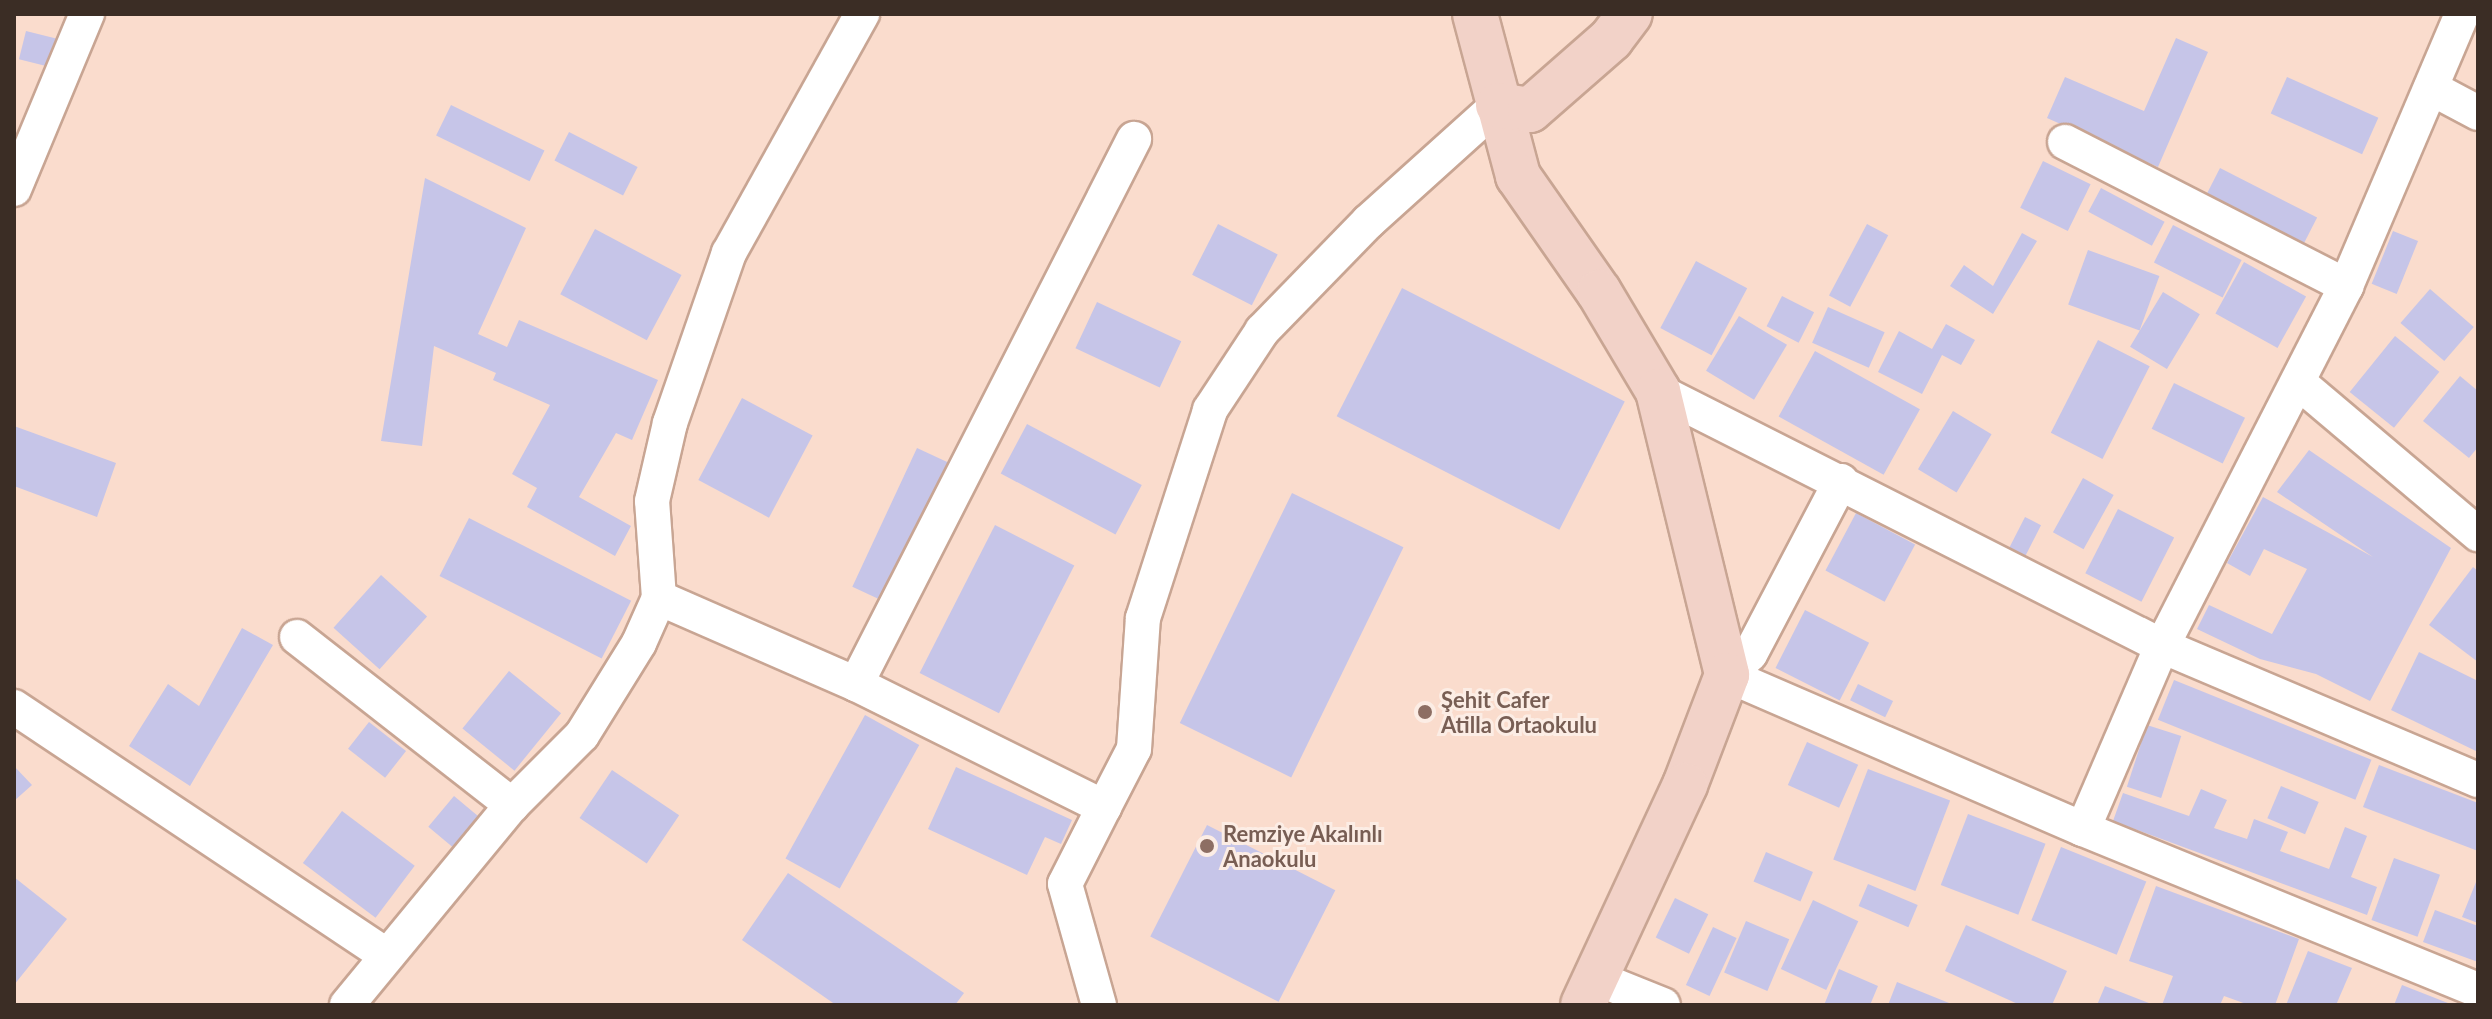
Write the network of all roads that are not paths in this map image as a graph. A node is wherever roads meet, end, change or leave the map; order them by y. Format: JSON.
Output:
{"nodes":[{"id":1,"x":87,"y":14,"type":"edge"},
{"id":2,"x":862,"y":14,"type":"edge"},
{"id":3,"x":1475,"y":14,"type":"edge"},
{"id":4,"x":1630,"y":14,"type":"edge"},
{"id":5,"x":2462,"y":14,"type":"edge"},
{"id":6,"x":2431,"y":88,"type":"junction"},
{"id":7,"x":1498,"y":105,"type":"junction"},
{"id":8,"x":2478,"y":113,"type":"edge"},
{"id":9,"x":1134,"y":139,"type":"dead end"},
{"id":10,"x":2065,"y":142,"type":"dead end"},
{"id":11,"x":14,"y":189,"type":"edge"},
{"id":12,"x":2346,"y":286,"type":"junction"},
{"id":13,"x":2298,"y":382,"type":"junction"},
{"id":14,"x":1658,"y":391,"type":"junction"},
{"id":15,"x":1841,"y":481,"type":"junction"},
{"id":16,"x":2478,"y":534,"type":"edge"},
{"id":17,"x":659,"y":598,"type":"junction"},
{"id":18,"x":297,"y":637,"type":"dead end"},
{"id":19,"x":2162,"y":646,"type":"junction"},
{"id":20,"x":1727,"y":675,"type":"junction"},
{"id":21,"x":856,"y":684,"type":"junction"},
{"id":22,"x":14,"y":707,"type":"edge"},
{"id":23,"x":2478,"y":780,"type":"edge"},
{"id":24,"x":512,"y":805,"type":"junction"},
{"id":25,"x":1104,"y":807,"type":"junction"},
{"id":26,"x":2083,"y":829,"type":"junction"},
{"id":27,"x":387,"y":956,"type":"junction"},
{"id":28,"x":2478,"y":990,"type":"edge"},
{"id":29,"x":1590,"y":992,"type":"edge"},
{"id":30,"x":347,"y":1005,"type":"edge"},
{"id":31,"x":1099,"y":1005,"type":"edge"},
{"id":32,"x":1663,"y":1005,"type":"edge"}],
"edges":[{"from":1,"to":11,"type":"street"},
{"from":2,"to":17,"type":"street"},
{"from":3,"to":7,"type":"street"},
{"from":4,"to":7,"type":"street"},
{"from":5,"to":6,"type":"street"},
{"from":6,"to":8,"type":"street"},
{"from":6,"to":12,"type":"street"},
{"from":7,"to":14,"type":"street"},
{"from":7,"to":25,"type":"street"},
{"from":9,"to":21,"type":"street"},
{"from":10,"to":12,"type":"street"},
{"from":12,"to":13,"type":"street"},
{"from":13,"to":16,"type":"street"},
{"from":13,"to":19,"type":"street"},
{"from":14,"to":15,"type":"street"},
{"from":14,"to":20,"type":"street"},
{"from":15,"to":19,"type":"street"},
{"from":15,"to":20,"type":"street"},
{"from":17,"to":21,"type":"street"},
{"from":17,"to":24,"type":"street"},
{"from":18,"to":24,"type":"street"},
{"from":19,"to":23,"type":"street"},
{"from":19,"to":26,"type":"street"},
{"from":20,"to":26,"type":"street"},
{"from":20,"to":29,"type":"street"},
{"from":21,"to":25,"type":"street"},
{"from":22,"to":27,"type":"street"},
{"from":24,"to":27,"type":"street"},
{"from":25,"to":31,"type":"street"},
{"from":26,"to":28,"type":"street"},
{"from":27,"to":30,"type":"street"},
{"from":29,"to":32,"type":"street"}]}
